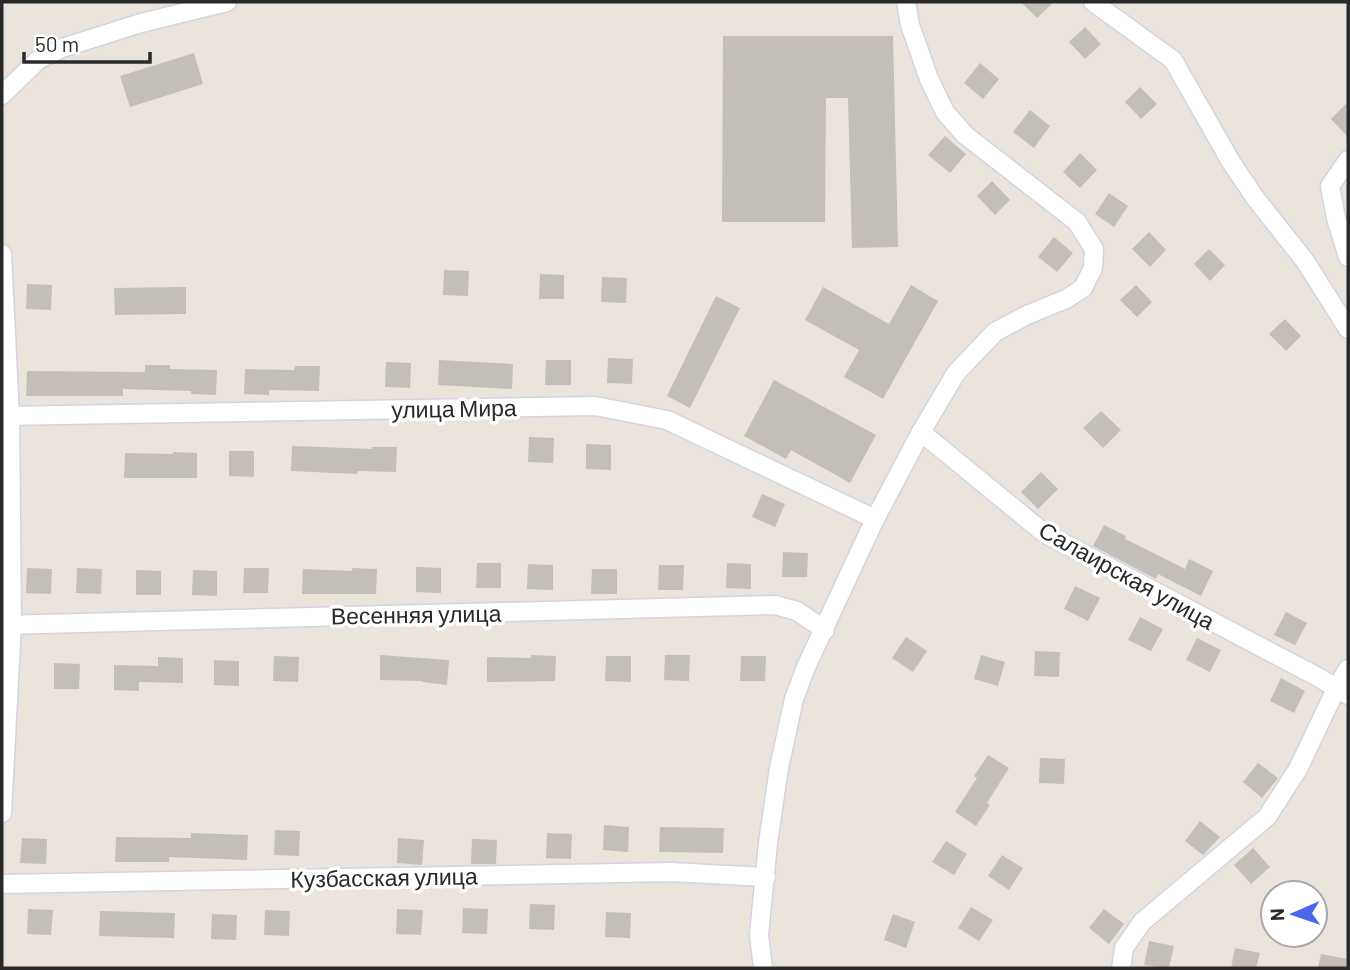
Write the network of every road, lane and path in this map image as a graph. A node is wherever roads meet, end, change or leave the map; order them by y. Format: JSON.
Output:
{"nodes":[{"id":1,"x":228,"y":2,"type":"edge"},
{"id":2,"x":906,"y":2,"type":"edge"},
{"id":3,"x":1094,"y":2,"type":"edge"},
{"id":4,"x":2,"y":95,"type":"edge"},
{"id":5,"x":1348,"y":160,"type":"edge"},
{"id":6,"x":2,"y":254,"type":"edge"},
{"id":7,"x":1348,"y":257,"type":"edge"},
{"id":8,"x":1348,"y":329,"type":"edge"},
{"id":9,"x":6,"y":416,"type":"edge"},
{"id":10,"x":920,"y":432,"type":"junction"},
{"id":11,"x":875,"y":519,"type":"junction"},
{"id":12,"x":7,"y":625,"type":"edge"},
{"id":13,"x":825,"y":629,"type":"junction"},
{"id":14,"x":1348,"y":669,"type":"edge"},
{"id":15,"x":1342,"y":692,"type":"edge"},
{"id":16,"x":2,"y":813,"type":"edge"},
{"id":17,"x":766,"y":877,"type":"junction"},
{"id":18,"x":2,"y":884,"type":"edge"},
{"id":19,"x":763,"y":968,"type":"edge"},
{"id":20,"x":1121,"y":968,"type":"edge"}],
"edges":[{"from":1,"to":4,"type":"street"},
{"from":2,"to":10,"type":"street"},
{"from":3,"to":8,"type":"street"},
{"from":5,"to":7,"type":"street"},
{"from":6,"to":9,"type":"street"},
{"from":9,"to":11,"type":"street","name":"улица Мира"},
{"from":9,"to":12,"type":"street"},
{"from":10,"to":11,"type":"street"},
{"from":10,"to":15,"type":"street","name":"Салаирская улица"},
{"from":11,"to":13,"type":"street"},
{"from":12,"to":13,"type":"street","name":"Весенняя улица"},
{"from":12,"to":16,"type":"street"},
{"from":13,"to":17,"type":"street"},
{"from":14,"to":15,"type":"street"},
{"from":15,"to":20,"type":"street"},
{"from":17,"to":18,"type":"street","name":"Кузбасская улица"},
{"from":17,"to":19,"type":"street"}]}
